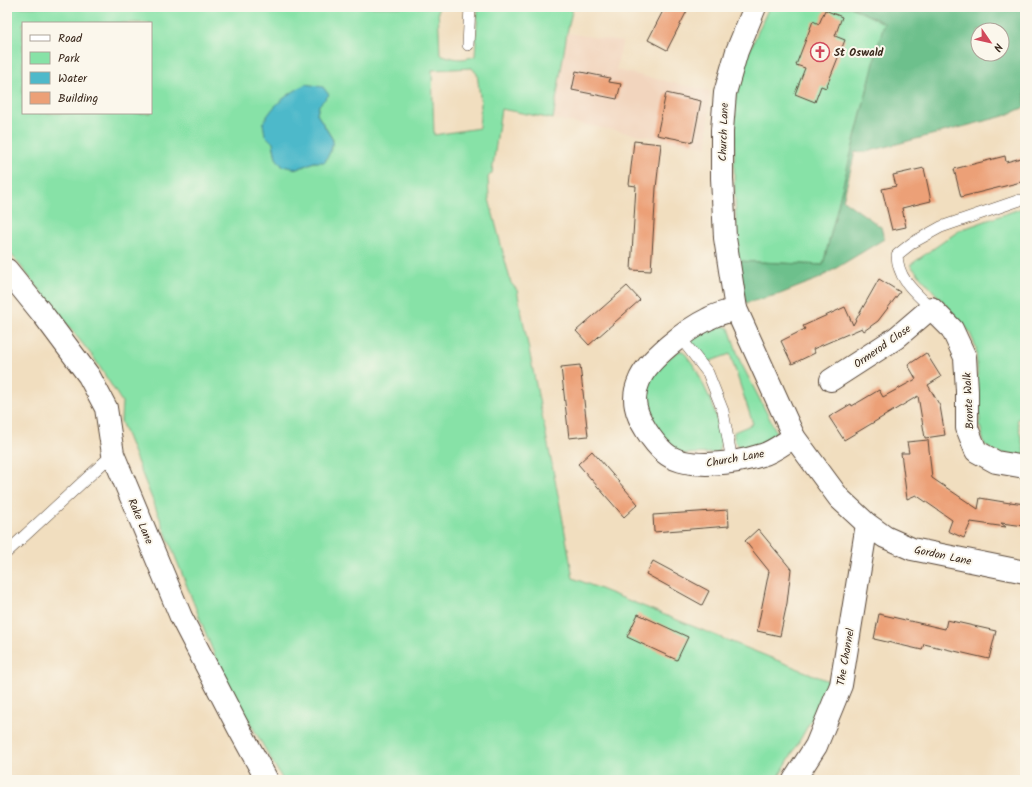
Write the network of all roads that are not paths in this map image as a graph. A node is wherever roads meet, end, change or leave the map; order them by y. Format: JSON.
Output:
{"nodes":[{"id":1,"x":470,"y":7,"type":"edge"},
{"id":2,"x":749,"y":9,"type":"edge"},
{"id":3,"x":468,"y":45,"type":"dead end"},
{"id":4,"x":1020,"y":200,"type":"dead end"},
{"id":5,"x":7,"y":270,"type":"edge"},
{"id":6,"x":931,"y":308,"type":"junction"},
{"id":7,"x":736,"y":309,"type":"junction"},
{"id":8,"x":679,"y":336,"type":"junction"},
{"id":9,"x":831,"y":380,"type":"dead end"},
{"id":10,"x":794,"y":437,"type":"junction"},
{"id":11,"x":113,"y":454,"type":"junction"},
{"id":12,"x":732,"y":461,"type":"junction"},
{"id":13,"x":1025,"y":467,"type":"edge"},
{"id":14,"x":867,"y":524,"type":"junction"},
{"id":15,"x":7,"y":552,"type":"edge"},
{"id":16,"x":1025,"y":572,"type":"edge"},
{"id":17,"x":267,"y":780,"type":"edge"},
{"id":18,"x":794,"y":780,"type":"edge"}],
"edges":[{"from":1,"to":3,"type":"lane"},
{"from":2,"to":7,"type":"street","name":"Church Lane"},
{"from":4,"to":6,"type":"lane"},
{"from":5,"to":11,"type":"street","name":"Rake Lane"},
{"from":6,"to":9,"type":"street","name":"Ormerod Close"},
{"from":6,"to":13,"type":"street","name":"Bronte Walk"},
{"from":7,"to":8,"type":"street","name":"Church Lane"},
{"from":7,"to":10,"type":"street","name":"Church Lane"},
{"from":8,"to":12,"type":"lane"},
{"from":8,"to":12,"type":"street","name":"Church Lane"},
{"from":10,"to":12,"type":"street","name":"Church Lane"},
{"from":10,"to":14,"type":"street","name":"Church Lane"},
{"from":11,"to":15,"type":"lane"},
{"from":11,"to":17,"type":"street","name":"Rake Lane"},
{"from":14,"to":16,"type":"street","name":"Gordon Lane"},
{"from":14,"to":18,"type":"street","name":"The Channel"}]}
